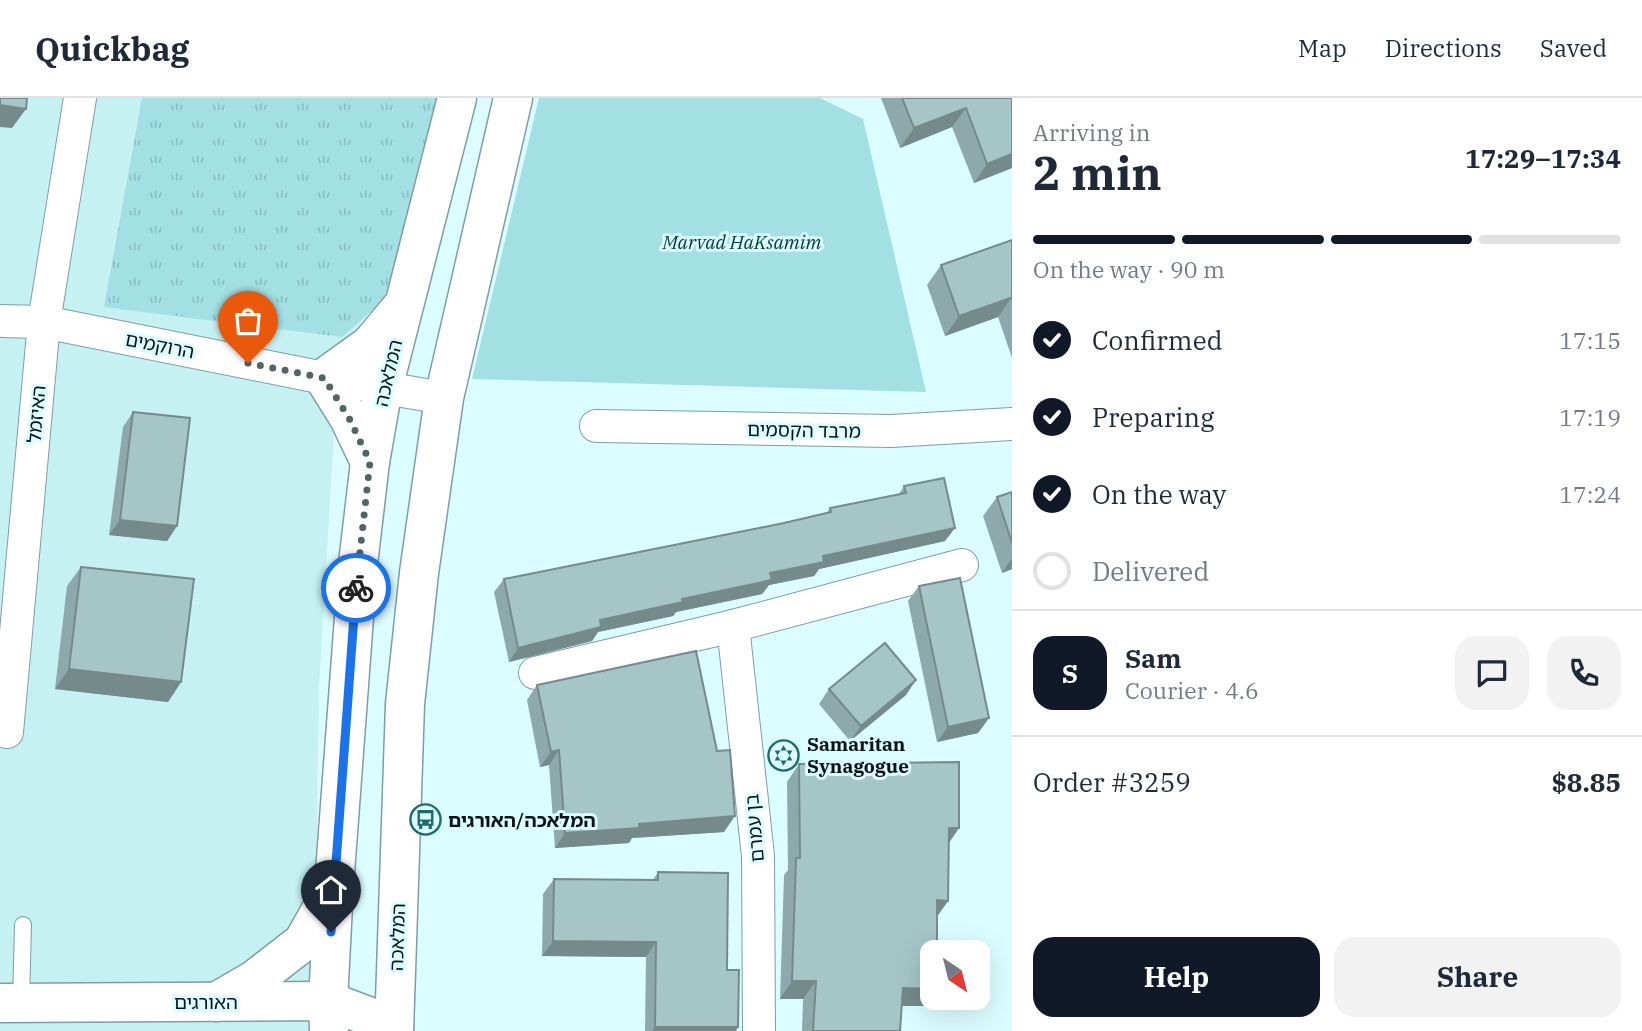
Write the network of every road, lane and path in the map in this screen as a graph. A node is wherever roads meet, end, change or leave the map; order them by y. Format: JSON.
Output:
{"nodes":[{"id":1,"x":80,"y":98,"type":"edge"},
{"id":2,"x":457,"y":98,"type":"edge"},
{"id":3,"x":513,"y":98,"type":"edge"},
{"id":4,"x":405,"y":302,"type":"junction"},
{"id":5,"x":0,"y":321,"type":"edge"},
{"id":6,"x":44,"y":322,"type":"junction"},
{"id":7,"x":324,"y":378,"type":"junction"},
{"id":8,"x":383,"y":388,"type":"junction"},
{"id":9,"x":444,"y":398,"type":"junction"},
{"id":10,"x":1012,"y":424,"type":"edge"},
{"id":11,"x":596,"y":426,"type":"dead end"},
{"id":12,"x":370,"y":462,"type":"junction"},
{"id":13,"x":962,"y":565,"type":"dead end"},
{"id":14,"x":733,"y":626,"type":"junction"},
{"id":15,"x":535,"y":673,"type":"dead end"},
{"id":16,"x":7,"y":732,"type":"dead end"},
{"id":17,"x":334,"y":886,"type":"junction"},
{"id":18,"x":23,"y":925,"type":"dead end"},
{"id":19,"x":216,"y":1002,"type":"junction"},
{"id":20,"x":11,"y":1003,"type":"edge"},
{"id":21,"x":329,"y":1016,"type":"edge"},
{"id":22,"x":390,"y":1029,"type":"edge"},
{"id":23,"x":760,"y":1031,"type":"edge"}],
"edges":[{"from":1,"to":6,"type":"street","name":"האיזמל"},
{"from":2,"to":4,"type":"main road","name":"המלאכה"},
{"from":3,"to":9,"type":"main road","name":"המלאכה"},
{"from":4,"to":7,"type":"main road"},
{"from":4,"to":8,"type":"main road","name":"המלאכה"},
{"from":5,"to":6,"type":"street","name":"הרוקמים"},
{"from":6,"to":7,"type":"street","name":"הרוקמים"},
{"from":6,"to":16,"type":"street","name":"האיזמל"},
{"from":7,"to":8,"type":"street","name":"הרוקמים"},
{"from":7,"to":12,"type":"main road"},
{"from":8,"to":9,"type":"street","name":"הרוקמים"},
{"from":8,"to":12,"type":"main road","name":"המלאכה"},
{"from":9,"to":22,"type":"main road","name":"המלאכה"},
{"from":10,"to":11,"type":"street","name":"מרבד הקסמים"},
{"from":12,"to":17,"type":"main road","name":"המלאכה"},
{"from":13,"to":14,"type":"street"},
{"from":14,"to":15,"type":"street"},
{"from":14,"to":23,"type":"street","name":"בן עמרם"},
{"from":17,"to":19,"type":"main road"},
{"from":17,"to":21,"type":"main road","name":"המלאכה"},
{"from":18,"to":20,"type":"lane"},
{"from":19,"to":20,"type":"main road","name":"האורגים"},
{"from":19,"to":21,"type":"main road","name":"האורגים"},
{"from":21,"to":22,"type":"main road","name":"האורגים"}]}
